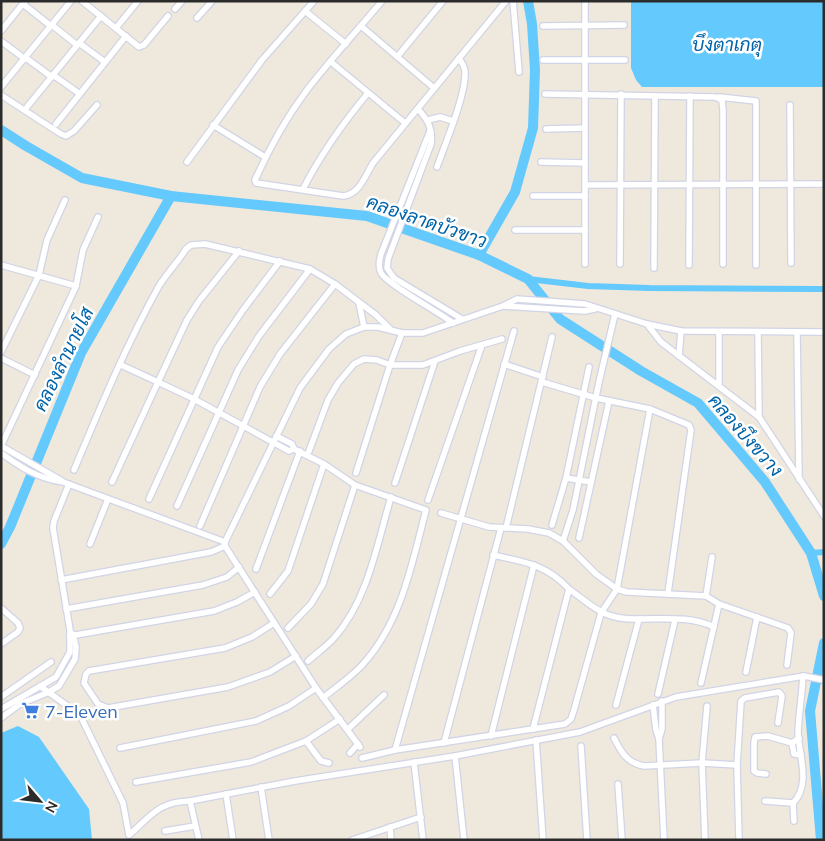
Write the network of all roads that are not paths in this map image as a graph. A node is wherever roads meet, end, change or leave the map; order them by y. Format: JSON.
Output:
{"nodes":[{"id":1,"x":71,"y":1,"type":"edge"},
{"id":2,"x":82,"y":1,"type":"edge"},
{"id":3,"x":138,"y":1,"type":"edge"},
{"id":4,"x":182,"y":1,"type":"edge"},
{"id":5,"x":212,"y":1,"type":"edge"},
{"id":6,"x":314,"y":1,"type":"edge"},
{"id":7,"x":382,"y":1,"type":"edge"},
{"id":8,"x":444,"y":1,"type":"edge"},
{"id":9,"x":506,"y":1,"type":"edge"},
{"id":10,"x":513,"y":1,"type":"edge"},
{"id":11,"x":584,"y":1,"type":"edge"},
{"id":12,"x":24,"y":3,"type":"edge"},
{"id":13,"x":90,"y":4,"type":"edge"},
{"id":14,"x":175,"y":9,"type":"dead end"},
{"id":15,"x":305,"y":11,"type":"junction"},
{"id":16,"x":100,"y":16,"type":"junction"},
{"id":17,"x":168,"y":16,"type":"dead end"},
{"id":18,"x":197,"y":18,"type":"dead end"},
{"id":19,"x":584,"y":25,"type":"junction"},
{"id":20,"x":624,"y":25,"type":"dead end"},
{"id":21,"x":51,"y":26,"type":"junction"},
{"id":22,"x":361,"y":26,"type":"junction"},
{"id":23,"x":543,"y":26,"type":"dead end"},
{"id":24,"x":116,"y":28,"type":"junction"},
{"id":25,"x":1,"y":31,"type":"edge"},
{"id":26,"x":126,"y":36,"type":"junction"},
{"id":27,"x":1,"y":41,"type":"edge"},
{"id":28,"x":78,"y":44,"type":"junction"},
{"id":29,"x":346,"y":44,"type":"junction"},
{"id":30,"x":397,"y":57,"type":"junction"},
{"id":31,"x":25,"y":58,"type":"junction"},
{"id":32,"x":459,"y":58,"type":"junction"},
{"id":33,"x":543,"y":60,"type":"dead end"},
{"id":34,"x":585,"y":60,"type":"junction"},
{"id":35,"x":625,"y":60,"type":"dead end"},
{"id":36,"x":105,"y":62,"type":"junction"},
{"id":37,"x":332,"y":62,"type":"junction"},
{"id":38,"x":519,"y":72,"type":"dead end"},
{"id":39,"x":52,"y":76,"type":"junction"},
{"id":40,"x":1,"y":87,"type":"edge"},
{"id":41,"x":434,"y":88,"type":"junction"},
{"id":42,"x":368,"y":93,"type":"junction"},
{"id":43,"x":80,"y":94,"type":"junction"},
{"id":44,"x":545,"y":94,"type":"dead end"},
{"id":45,"x":585,"y":94,"type":"junction"},
{"id":46,"x":622,"y":94,"type":"junction"},
{"id":47,"x":1,"y":95,"type":"edge"},
{"id":48,"x":655,"y":96,"type":"junction"},
{"id":49,"x":690,"y":96,"type":"junction"},
{"id":50,"x":719,"y":97,"type":"junction"},
{"id":51,"x":97,"y":105,"type":"dead end"},
{"id":52,"x":790,"y":105,"type":"dead end"},
{"id":53,"x":27,"y":107,"type":"dead end"},
{"id":54,"x":418,"y":109,"type":"junction"},
{"id":55,"x":428,"y":120,"type":"junction"},
{"id":56,"x":453,"y":121,"type":"junction"},
{"id":57,"x":405,"y":123,"type":"junction"},
{"id":58,"x":56,"y":124,"type":"dead end"},
{"id":59,"x":213,"y":124,"type":"junction"},
{"id":60,"x":546,"y":128,"type":"dead end"},
{"id":61,"x":585,"y":128,"type":"junction"},
{"id":62,"x":266,"y":157,"type":"junction"},
{"id":63,"x":187,"y":162,"type":"dead end"},
{"id":64,"x":541,"y":162,"type":"dead end"},
{"id":65,"x":585,"y":163,"type":"junction"},
{"id":66,"x":437,"y":167,"type":"dead end"},
{"id":67,"x":415,"y":178,"type":"junction"},
{"id":68,"x":621,"y":184,"type":"junction"},
{"id":69,"x":791,"y":184,"type":"junction"},
{"id":70,"x":824,"y":184,"type":"edge"},
{"id":71,"x":655,"y":185,"type":"junction"},
{"id":72,"x":690,"y":185,"type":"junction"},
{"id":73,"x":724,"y":185,"type":"junction"},
{"id":74,"x":757,"y":185,"type":"junction"},
{"id":75,"x":585,"y":186,"type":"junction"},
{"id":76,"x":303,"y":189,"type":"junction"},
{"id":77,"x":533,"y":196,"type":"dead end"},
{"id":78,"x":585,"y":196,"type":"junction"},
{"id":79,"x":65,"y":200,"type":"dead end"},
{"id":80,"x":98,"y":217,"type":"dead end"},
{"id":81,"x":515,"y":230,"type":"dead end"},
{"id":82,"x":586,"y":230,"type":"junction"},
{"id":83,"x":239,"y":251,"type":"junction"},
{"id":84,"x":280,"y":261,"type":"junction"},
{"id":85,"x":791,"y":263,"type":"dead end"},
{"id":86,"x":585,"y":264,"type":"dead end"},
{"id":87,"x":620,"y":264,"type":"dead end"},
{"id":88,"x":723,"y":264,"type":"dead end"},
{"id":89,"x":689,"y":265,"type":"dead end"},
{"id":90,"x":756,"y":265,"type":"dead end"},
{"id":91,"x":2,"y":267,"type":"edge"},
{"id":92,"x":654,"y":268,"type":"dead end"},
{"id":93,"x":310,"y":269,"type":"junction"},
{"id":94,"x":39,"y":275,"type":"junction"},
{"id":95,"x":335,"y":284,"type":"junction"},
{"id":96,"x":76,"y":286,"type":"junction"},
{"id":97,"x":359,"y":303,"type":"junction"},
{"id":98,"x":503,"y":306,"type":"junction"},
{"id":99,"x":585,"y":307,"type":"junction"},
{"id":100,"x":615,"y":314,"type":"junction"},
{"id":101,"x":462,"y":320,"type":"junction"},
{"id":102,"x":453,"y":323,"type":"junction"},
{"id":103,"x":647,"y":324,"type":"junction"},
{"id":104,"x":364,"y":327,"type":"junction"},
{"id":105,"x":391,"y":330,"type":"junction"},
{"id":106,"x":681,"y":331,"type":"junction"},
{"id":107,"x":514,"y":332,"type":"dead end"},
{"id":108,"x":719,"y":332,"type":"junction"},
{"id":109,"x":758,"y":332,"type":"junction"},
{"id":110,"x":798,"y":332,"type":"junction"},
{"id":111,"x":824,"y":332,"type":"edge"},
{"id":112,"x":402,"y":333,"type":"junction"},
{"id":113,"x":552,"y":337,"type":"dead end"},
{"id":114,"x":502,"y":339,"type":"dead end"},
{"id":115,"x":482,"y":344,"type":"junction"},
{"id":116,"x":1,"y":352,"type":"edge"},
{"id":117,"x":680,"y":356,"type":"junction"},
{"id":118,"x":1,"y":358,"type":"edge"},
{"id":119,"x":435,"y":361,"type":"junction"},
{"id":120,"x":504,"y":364,"type":"junction"},
{"id":121,"x":121,"y":365,"type":"junction"},
{"id":122,"x":390,"y":365,"type":"junction"},
{"id":123,"x":588,"y":367,"type":"dead end"},
{"id":124,"x":35,"y":375,"type":"junction"},
{"id":125,"x":542,"y":380,"type":"junction"},
{"id":126,"x":158,"y":382,"type":"junction"},
{"id":127,"x":719,"y":386,"type":"junction"},
{"id":128,"x":582,"y":394,"type":"junction"},
{"id":129,"x":596,"y":398,"type":"junction"},
{"id":130,"x":194,"y":399,"type":"junction"},
{"id":131,"x":609,"y":401,"type":"junction"},
{"id":132,"x":650,"y":409,"type":"junction"},
{"id":133,"x":220,"y":414,"type":"junction"},
{"id":134,"x":759,"y":417,"type":"junction"},
{"id":135,"x":243,"y":425,"type":"junction"},
{"id":136,"x":276,"y":436,"type":"junction"},
{"id":137,"x":273,"y":443,"type":"junction"},
{"id":138,"x":1,"y":446,"type":"edge"},
{"id":139,"x":297,"y":450,"type":"junction"},
{"id":140,"x":309,"y":451,"type":"dead end"},
{"id":141,"x":5,"y":453,"type":"edge"},
{"id":142,"x":1,"y":462,"type":"edge"},
{"id":143,"x":324,"y":464,"type":"junction"},
{"id":144,"x":74,"y":470,"type":"dead end"},
{"id":145,"x":356,"y":472,"type":"dead end"},
{"id":146,"x":566,"y":478,"type":"junction"},
{"id":147,"x":799,"y":479,"type":"junction"},
{"id":148,"x":579,"y":480,"type":"junction"},
{"id":149,"x":112,"y":482,"type":"dead end"},
{"id":150,"x":591,"y":482,"type":"junction"},
{"id":151,"x":66,"y":483,"type":"junction"},
{"id":152,"x":395,"y":483,"type":"dead end"},
{"id":153,"x":355,"y":485,"type":"junction"},
{"id":154,"x":391,"y":497,"type":"junction"},
{"id":155,"x":108,"y":499,"type":"junction"},
{"id":156,"x":148,"y":499,"type":"dead end"},
{"id":157,"x":428,"y":500,"type":"dead end"},
{"id":158,"x":177,"y":506,"type":"dead end"},
{"id":159,"x":441,"y":513,"type":"dead end"},
{"id":160,"x":824,"y":516,"type":"edge"},
{"id":161,"x":460,"y":520,"type":"junction"},
{"id":162,"x":552,"y":525,"type":"dead end"},
{"id":163,"x":200,"y":526,"type":"dead end"},
{"id":164,"x":503,"y":528,"type":"junction"},
{"id":165,"x":579,"y":538,"type":"dead end"},
{"id":166,"x":563,"y":541,"type":"junction"},
{"id":167,"x":90,"y":544,"type":"dead end"},
{"id":168,"x":225,"y":544,"type":"junction"},
{"id":169,"x":493,"y":555,"type":"junction"},
{"id":170,"x":712,"y":556,"type":"dead end"},
{"id":171,"x":534,"y":565,"type":"junction"},
{"id":172,"x":240,"y":568,"type":"junction"},
{"id":173,"x":256,"y":569,"type":"dead end"},
{"id":174,"x":61,"y":580,"type":"junction"},
{"id":175,"x":568,"y":588,"type":"junction"},
{"id":176,"x":617,"y":589,"type":"junction"},
{"id":177,"x":255,"y":592,"type":"junction"},
{"id":178,"x":668,"y":593,"type":"junction"},
{"id":179,"x":270,"y":594,"type":"dead end"},
{"id":180,"x":706,"y":596,"type":"junction"},
{"id":181,"x":719,"y":604,"type":"junction"},
{"id":182,"x":1,"y":608,"type":"edge"},
{"id":183,"x":66,"y":609,"type":"junction"},
{"id":184,"x":601,"y":613,"type":"junction"},
{"id":185,"x":757,"y":617,"type":"junction"},
{"id":186,"x":639,"y":619,"type":"junction"},
{"id":187,"x":675,"y":620,"type":"junction"},
{"id":188,"x":274,"y":623,"type":"junction"},
{"id":189,"x":714,"y":627,"type":"junction"},
{"id":190,"x":288,"y":628,"type":"dead end"},
{"id":191,"x":71,"y":634,"type":"junction"},
{"id":192,"x":1,"y":644,"type":"edge"},
{"id":193,"x":296,"y":656,"type":"junction"},
{"id":194,"x":308,"y":661,"type":"dead end"},
{"id":195,"x":51,"y":662,"type":"dead end"},
{"id":196,"x":787,"y":665,"type":"dead end"},
{"id":197,"x":746,"y":672,"type":"dead end"},
{"id":198,"x":804,"y":676,"type":"junction"},
{"id":199,"x":824,"y":680,"type":"edge"},
{"id":200,"x":701,"y":683,"type":"dead end"},
{"id":201,"x":40,"y":686,"type":"junction"},
{"id":202,"x":316,"y":688,"type":"junction"},
{"id":203,"x":48,"y":693,"type":"junction"},
{"id":204,"x":658,"y":694,"type":"dead end"},
{"id":205,"x":384,"y":695,"type":"dead end"},
{"id":206,"x":1,"y":697,"type":"edge"},
{"id":207,"x":323,"y":698,"type":"junction"},
{"id":208,"x":662,"y":701,"type":"junction"},
{"id":209,"x":616,"y":704,"type":"dead end"},
{"id":210,"x":653,"y":705,"type":"junction"},
{"id":211,"x":707,"y":706,"type":"dead end"},
{"id":212,"x":1,"y":708,"type":"edge"},
{"id":213,"x":1,"y":718,"type":"edge"},
{"id":214,"x":340,"y":719,"type":"junction"},
{"id":215,"x":778,"y":723,"type":"dead end"},
{"id":216,"x":348,"y":729,"type":"junction"},
{"id":217,"x":533,"y":729,"type":"junction"},
{"id":218,"x":491,"y":736,"type":"junction"},
{"id":219,"x":614,"y":738,"type":"dead end"},
{"id":220,"x":799,"y":738,"type":"junction"},
{"id":221,"x":659,"y":739,"type":"junction"},
{"id":222,"x":536,"y":740,"type":"junction"},
{"id":223,"x":306,"y":741,"type":"junction"},
{"id":224,"x":444,"y":743,"type":"junction"},
{"id":225,"x":792,"y":743,"type":"junction"},
{"id":226,"x":581,"y":746,"type":"dead end"},
{"id":227,"x":120,"y":748,"type":"dead end"},
{"id":228,"x":395,"y":750,"type":"junction"},
{"id":229,"x":350,"y":753,"type":"dead end"},
{"id":230,"x":801,"y":755,"type":"junction"},
{"id":231,"x":455,"y":756,"type":"junction"},
{"id":232,"x":362,"y":758,"type":"dead end"},
{"id":233,"x":414,"y":762,"type":"junction"},
{"id":234,"x":329,"y":763,"type":"dead end"},
{"id":235,"x":702,"y":763,"type":"junction"},
{"id":236,"x":660,"y":764,"type":"junction"},
{"id":237,"x":736,"y":765,"type":"junction"},
{"id":238,"x":766,"y":774,"type":"dead end"},
{"id":239,"x":136,"y":782,"type":"dead end"},
{"id":240,"x":618,"y":784,"type":"dead end"},
{"id":241,"x":261,"y":787,"type":"junction"},
{"id":242,"x":226,"y":794,"type":"junction"},
{"id":243,"x":190,"y":800,"type":"junction"},
{"id":244,"x":765,"y":801,"type":"dead end"},
{"id":245,"x":793,"y":803,"type":"junction"},
{"id":246,"x":420,"y":817,"type":"junction"},
{"id":247,"x":794,"y":821,"type":"dead end"},
{"id":248,"x":195,"y":826,"type":"junction"},
{"id":249,"x":390,"y":827,"type":"junction"},
{"id":250,"x":165,"y":831,"type":"dead end"},
{"id":251,"x":128,"y":837,"type":"edge"},
{"id":252,"x":355,"y":839,"type":"edge"},
{"id":253,"x":198,"y":840,"type":"edge"},
{"id":254,"x":233,"y":840,"type":"edge"},
{"id":255,"x":269,"y":840,"type":"edge"},
{"id":256,"x":391,"y":840,"type":"edge"},
{"id":257,"x":423,"y":840,"type":"edge"},
{"id":258,"x":464,"y":840,"type":"edge"},
{"id":259,"x":544,"y":840,"type":"edge"},
{"id":260,"x":587,"y":840,"type":"edge"},
{"id":261,"x":622,"y":840,"type":"edge"},
{"id":262,"x":664,"y":840,"type":"edge"},
{"id":263,"x":705,"y":840,"type":"edge"},
{"id":264,"x":739,"y":840,"type":"edge"}],
"edges":[{"from":1,"to":21,"type":"street"},
{"from":2,"to":13,"type":"street"},
{"from":3,"to":24,"type":"street"},
{"from":4,"to":14,"type":"street"},
{"from":5,"to":18,"type":"street"},
{"from":6,"to":15,"type":"street"},
{"from":7,"to":22,"type":"street"},
{"from":8,"to":30,"type":"street"},
{"from":9,"to":32,"type":"street"},
{"from":10,"to":38,"type":"street"},
{"from":11,"to":19,"type":"street"},
{"from":12,"to":21,"type":"street"},
{"from":12,"to":25,"type":"street"},
{"from":13,"to":16,"type":"street"},
{"from":15,"to":29,"type":"street"},
{"from":15,"to":59,"type":"street"},
{"from":16,"to":24,"type":"street"},
{"from":16,"to":28,"type":"street"},
{"from":17,"to":26,"type":"street"},
{"from":19,"to":20,"type":"street"},
{"from":19,"to":23,"type":"street"},
{"from":19,"to":34,"type":"street"},
{"from":21,"to":28,"type":"street"},
{"from":21,"to":31,"type":"street"},
{"from":22,"to":29,"type":"street"},
{"from":22,"to":30,"type":"street"},
{"from":24,"to":26,"type":"street"},
{"from":26,"to":36,"type":"street"},
{"from":27,"to":31,"type":"street"},
{"from":28,"to":36,"type":"street"},
{"from":28,"to":39,"type":"street"},
{"from":29,"to":37,"type":"street"},
{"from":30,"to":41,"type":"street"},
{"from":31,"to":39,"type":"street"},
{"from":31,"to":40,"type":"street"},
{"from":32,"to":41,"type":"street"},
{"from":32,"to":56,"type":"street"},
{"from":33,"to":34,"type":"street"},
{"from":34,"to":35,"type":"street"},
{"from":34,"to":45,"type":"street"},
{"from":36,"to":43,"type":"street"},
{"from":37,"to":42,"type":"street"},
{"from":37,"to":62,"type":"street"},
{"from":39,"to":43,"type":"street"},
{"from":39,"to":53,"type":"street"},
{"from":41,"to":54,"type":"street"},
{"from":42,"to":57,"type":"street"},
{"from":42,"to":76,"type":"street"},
{"from":43,"to":58,"type":"street"},
{"from":44,"to":45,"type":"street"},
{"from":45,"to":46,"type":"street"},
{"from":45,"to":61,"type":"street"},
{"from":46,"to":48,"type":"street"},
{"from":46,"to":68,"type":"street"},
{"from":47,"to":51,"type":"street"},
{"from":48,"to":49,"type":"street"},
{"from":48,"to":71,"type":"street"},
{"from":49,"to":50,"type":"street"},
{"from":49,"to":72,"type":"street"},
{"from":50,"to":73,"type":"street"},
{"from":50,"to":74,"type":"street"},
{"from":52,"to":69,"type":"street"},
{"from":54,"to":55,"type":"street"},
{"from":54,"to":57,"type":"street"},
{"from":55,"to":56,"type":"street"},
{"from":55,"to":67,"type":"street"},
{"from":56,"to":66,"type":"street"},
{"from":57,"to":76,"type":"street"},
{"from":59,"to":62,"type":"street"},
{"from":59,"to":63,"type":"street"},
{"from":60,"to":61,"type":"street"},
{"from":61,"to":65,"type":"street"},
{"from":62,"to":76,"type":"street"},
{"from":64,"to":65,"type":"street"},
{"from":65,"to":75,"type":"street"},
{"from":67,"to":101,"type":"street"},
{"from":67,"to":102,"type":"street"},
{"from":68,"to":71,"type":"street"},
{"from":68,"to":75,"type":"street"},
{"from":68,"to":87,"type":"street"},
{"from":69,"to":70,"type":"street"},
{"from":69,"to":74,"type":"street"},
{"from":69,"to":85,"type":"street"},
{"from":71,"to":72,"type":"street"},
{"from":71,"to":92,"type":"street"},
{"from":72,"to":73,"type":"street"},
{"from":72,"to":89,"type":"street"},
{"from":73,"to":74,"type":"street"},
{"from":73,"to":88,"type":"street"},
{"from":74,"to":90,"type":"street"},
{"from":75,"to":78,"type":"street"},
{"from":77,"to":78,"type":"street"},
{"from":78,"to":82,"type":"street"},
{"from":79,"to":94,"type":"street"},
{"from":80,"to":96,"type":"street"},
{"from":81,"to":82,"type":"street"},
{"from":82,"to":86,"type":"street"},
{"from":83,"to":84,"type":"street"},
{"from":83,"to":121,"type":"street"},
{"from":83,"to":126,"type":"street"},
{"from":84,"to":93,"type":"street"},
{"from":84,"to":130,"type":"street"},
{"from":91,"to":94,"type":"street"},
{"from":93,"to":95,"type":"street"},
{"from":93,"to":133,"type":"street"},
{"from":94,"to":96,"type":"street"},
{"from":94,"to":116,"type":"street"},
{"from":95,"to":97,"type":"street"},
{"from":95,"to":135,"type":"street"},
{"from":96,"to":124,"type":"street"},
{"from":97,"to":104,"type":"street"},
{"from":97,"to":105,"type":"street"},
{"from":98,"to":99,"type":"street"},
{"from":98,"to":99,"type":"street"},
{"from":98,"to":101,"type":"street"},
{"from":99,"to":100,"type":"street"},
{"from":100,"to":103,"type":"street"},
{"from":100,"to":129,"type":"street"},
{"from":101,"to":102,"type":"street"},
{"from":102,"to":112,"type":"street"},
{"from":103,"to":106,"type":"street"},
{"from":103,"to":117,"type":"street"},
{"from":104,"to":105,"type":"street"},
{"from":104,"to":136,"type":"street"},
{"from":105,"to":112,"type":"street"},
{"from":106,"to":108,"type":"street"},
{"from":106,"to":117,"type":"street"},
{"from":107,"to":120,"type":"street"},
{"from":108,"to":109,"type":"street"},
{"from":108,"to":127,"type":"street"},
{"from":109,"to":110,"type":"street"},
{"from":109,"to":134,"type":"street"},
{"from":110,"to":111,"type":"street"},
{"from":110,"to":147,"type":"street"},
{"from":112,"to":122,"type":"street"},
{"from":113,"to":125,"type":"street"},
{"from":114,"to":115,"type":"street"},
{"from":115,"to":119,"type":"street"},
{"from":115,"to":157,"type":"street"},
{"from":117,"to":127,"type":"street"},
{"from":118,"to":124,"type":"street"},
{"from":119,"to":122,"type":"street"},
{"from":119,"to":152,"type":"street"},
{"from":120,"to":125,"type":"street"},
{"from":120,"to":161,"type":"street"},
{"from":121,"to":126,"type":"street"},
{"from":121,"to":144,"type":"street"},
{"from":122,"to":140,"type":"street"},
{"from":122,"to":145,"type":"street"},
{"from":123,"to":128,"type":"street"},
{"from":124,"to":138,"type":"street"},
{"from":125,"to":128,"type":"street"},
{"from":125,"to":164,"type":"street"},
{"from":126,"to":130,"type":"street"},
{"from":126,"to":149,"type":"street"},
{"from":127,"to":134,"type":"street"},
{"from":128,"to":129,"type":"street"},
{"from":128,"to":146,"type":"street"},
{"from":129,"to":131,"type":"street"},
{"from":129,"to":148,"type":"street"},
{"from":130,"to":133,"type":"street"},
{"from":130,"to":156,"type":"street"},
{"from":131,"to":132,"type":"street"},
{"from":131,"to":150,"type":"street"},
{"from":132,"to":176,"type":"street"},
{"from":132,"to":178,"type":"street"},
{"from":133,"to":135,"type":"street"},
{"from":133,"to":158,"type":"street"},
{"from":134,"to":147,"type":"street"},
{"from":135,"to":137,"type":"street"},
{"from":135,"to":163,"type":"street"},
{"from":136,"to":137,"type":"street"},
{"from":136,"to":139,"type":"street"},
{"from":137,"to":139,"type":"street"},
{"from":137,"to":168,"type":"street"},
{"from":138,"to":141,"type":"street"},
{"from":139,"to":143,"type":"street"},
{"from":139,"to":173,"type":"street"},
{"from":141,"to":142,"type":"street"},
{"from":141,"to":151,"type":"street"},
{"from":141,"to":151,"type":"street"},
{"from":143,"to":153,"type":"street"},
{"from":143,"to":179,"type":"street"},
{"from":146,"to":148,"type":"street"},
{"from":146,"to":162,"type":"street"},
{"from":147,"to":160,"type":"street"},
{"from":148,"to":150,"type":"street"},
{"from":148,"to":166,"type":"street"},
{"from":150,"to":165,"type":"street"},
{"from":151,"to":155,"type":"street"},
{"from":151,"to":174,"type":"street"},
{"from":153,"to":154,"type":"street"},
{"from":153,"to":190,"type":"street"},
{"from":154,"to":194,"type":"street"},
{"from":154,"to":207,"type":"street"},
{"from":155,"to":167,"type":"street"},
{"from":155,"to":168,"type":"street"},
{"from":159,"to":161,"type":"street"},
{"from":161,"to":164,"type":"street"},
{"from":161,"to":228,"type":"street"},
{"from":164,"to":166,"type":"street"},
{"from":164,"to":169,"type":"street"},
{"from":166,"to":176,"type":"street"},
{"from":168,"to":172,"type":"street"},
{"from":168,"to":174,"type":"street"},
{"from":169,"to":171,"type":"street"},
{"from":169,"to":224,"type":"street"},
{"from":170,"to":180,"type":"street"},
{"from":171,"to":175,"type":"street"},
{"from":171,"to":218,"type":"street"},
{"from":172,"to":177,"type":"street"},
{"from":172,"to":183,"type":"street"},
{"from":174,"to":183,"type":"street"},
{"from":175,"to":184,"type":"street"},
{"from":175,"to":217,"type":"street"},
{"from":176,"to":178,"type":"street"},
{"from":176,"to":184,"type":"street"},
{"from":177,"to":188,"type":"street"},
{"from":177,"to":191,"type":"street"},
{"from":178,"to":180,"type":"street"},
{"from":180,"to":181,"type":"street"},
{"from":181,"to":185,"type":"street"},
{"from":181,"to":189,"type":"street"},
{"from":182,"to":192,"type":"street"},
{"from":183,"to":191,"type":"street"},
{"from":184,"to":186,"type":"street"},
{"from":184,"to":217,"type":"street"},
{"from":185,"to":196,"type":"street"},
{"from":185,"to":197,"type":"street"},
{"from":186,"to":187,"type":"street"},
{"from":186,"to":209,"type":"street"},
{"from":187,"to":189,"type":"street"},
{"from":187,"to":204,"type":"street"},
{"from":188,"to":193,"type":"street"},
{"from":188,"to":193,"type":"street"},
{"from":189,"to":200,"type":"street"},
{"from":191,"to":201,"type":"street"},
{"from":191,"to":203,"type":"street"},
{"from":193,"to":202,"type":"street"},
{"from":195,"to":206,"type":"street"},
{"from":198,"to":199,"type":"street"},
{"from":198,"to":208,"type":"street"},
{"from":198,"to":220,"type":"street"},
{"from":201,"to":203,"type":"street"},
{"from":201,"to":212,"type":"street"},
{"from":202,"to":207,"type":"street"},
{"from":202,"to":227,"type":"street"},
{"from":203,"to":213,"type":"street"},
{"from":203,"to":251,"type":"street"},
{"from":205,"to":216,"type":"street"},
{"from":207,"to":214,"type":"street"},
{"from":208,"to":210,"type":"street"},
{"from":208,"to":221,"type":"street"},
{"from":210,"to":221,"type":"street"},
{"from":210,"to":222,"type":"street"},
{"from":211,"to":235,"type":"street"},
{"from":214,"to":216,"type":"street"},
{"from":214,"to":223,"type":"street"},
{"from":215,"to":237,"type":"street"},
{"from":216,"to":229,"type":"street"},
{"from":217,"to":218,"type":"street"},
{"from":218,"to":224,"type":"street"},
{"from":219,"to":236,"type":"street"},
{"from":220,"to":225,"type":"street"},
{"from":220,"to":230,"type":"street"},
{"from":221,"to":236,"type":"street"},
{"from":222,"to":231,"type":"street"},
{"from":222,"to":259,"type":"street"},
{"from":223,"to":234,"type":"street"},
{"from":223,"to":239,"type":"street"},
{"from":224,"to":228,"type":"street"},
{"from":225,"to":230,"type":"street"},
{"from":225,"to":238,"type":"street"},
{"from":226,"to":260,"type":"street"},
{"from":228,"to":232,"type":"street"},
{"from":230,"to":245,"type":"street"},
{"from":231,"to":233,"type":"street"},
{"from":231,"to":258,"type":"street"},
{"from":233,"to":241,"type":"street"},
{"from":233,"to":246,"type":"street"},
{"from":235,"to":236,"type":"street"},
{"from":235,"to":237,"type":"street"},
{"from":235,"to":263,"type":"street"},
{"from":236,"to":262,"type":"street"},
{"from":237,"to":264,"type":"street"},
{"from":240,"to":261,"type":"street"},
{"from":241,"to":242,"type":"street"},
{"from":241,"to":255,"type":"street"},
{"from":242,"to":243,"type":"street"},
{"from":242,"to":254,"type":"street"},
{"from":243,"to":248,"type":"street"},
{"from":243,"to":251,"type":"street"},
{"from":244,"to":245,"type":"street"},
{"from":245,"to":247,"type":"street"},
{"from":246,"to":249,"type":"street"},
{"from":246,"to":257,"type":"street"},
{"from":248,"to":250,"type":"street"},
{"from":248,"to":253,"type":"street"},
{"from":249,"to":252,"type":"street"},
{"from":249,"to":256,"type":"street"}]}
